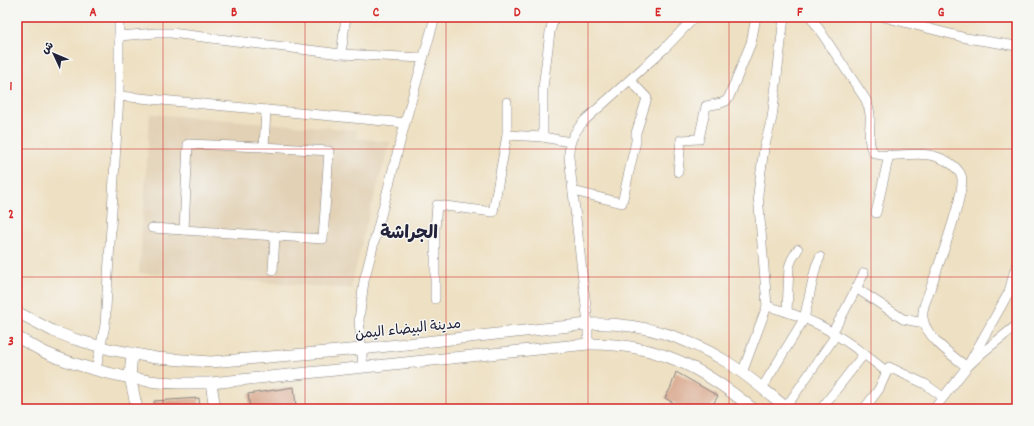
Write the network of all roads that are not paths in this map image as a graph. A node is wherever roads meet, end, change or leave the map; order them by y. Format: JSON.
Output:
{"nodes":[{"id":1,"x":119,"y":17,"type":"edge"},
{"id":2,"x":346,"y":17,"type":"edge"},
{"id":3,"x":435,"y":17,"type":"edge"},
{"id":4,"x":554,"y":17,"type":"edge"},
{"id":5,"x":695,"y":17,"type":"edge"},
{"id":6,"x":756,"y":17,"type":"edge"},
{"id":7,"x":784,"y":17,"type":"edge"},
{"id":8,"x":811,"y":17,"type":"edge"},
{"id":9,"x":884,"y":17,"type":"edge"},
{"id":10,"x":119,"y":36,"type":"junction"},
{"id":11,"x":1017,"y":46,"type":"edge"},
{"id":12,"x":341,"y":54,"type":"junction"},
{"id":13,"x":424,"y":58,"type":"junction"},
{"id":14,"x":630,"y":80,"type":"junction"},
{"id":15,"x":119,"y":96,"type":"junction"},
{"id":16,"x":507,"y":102,"type":"dead end"},
{"id":17,"x":266,"y":110,"type":"junction"},
{"id":18,"x":404,"y":123,"type":"junction"},
{"id":19,"x":507,"y":135,"type":"junction"},
{"id":20,"x":543,"y":137,"type":"junction"},
{"id":21,"x":570,"y":142,"type":"junction"},
{"id":22,"x":264,"y":147,"type":"junction"},
{"id":23,"x":889,"y":155,"type":"junction"},
{"id":24,"x":678,"y":172,"type":"dead end"},
{"id":25,"x":573,"y":191,"type":"junction"},
{"id":26,"x":876,"y":213,"type":"dead end"},
{"id":27,"x":152,"y":228,"type":"dead end"},
{"id":28,"x":184,"y":230,"type":"junction"},
{"id":29,"x":275,"y":236,"type":"junction"},
{"id":30,"x":798,"y":249,"type":"dead end"},
{"id":31,"x":820,"y":257,"type":"dead end"},
{"id":32,"x":1017,"y":262,"type":"edge"},
{"id":33,"x":273,"y":270,"type":"dead end"},
{"id":34,"x":864,"y":272,"type":"dead end"},
{"id":35,"x":856,"y":288,"type":"junction"},
{"id":36,"x":435,"y":299,"type":"dead end"},
{"id":37,"x":767,"y":306,"type":"junction"},
{"id":38,"x":17,"y":312,"type":"edge"},
{"id":39,"x":787,"y":312,"type":"junction"},
{"id":40,"x":804,"y":319,"type":"junction"},
{"id":41,"x":924,"y":323,"type":"junction"},
{"id":42,"x":588,"y":324,"type":"junction"},
{"id":43,"x":1017,"y":325,"type":"edge"},
{"id":44,"x":834,"y":334,"type":"junction"},
{"id":45,"x":17,"y":337,"type":"edge"},
{"id":46,"x":588,"y":344,"type":"junction"},
{"id":47,"x":101,"y":346,"type":"junction"},
{"id":48,"x":361,"y":349,"type":"junction"},
{"id":49,"x":132,"y":353,"type":"junction"},
{"id":50,"x":864,"y":354,"type":"junction"},
{"id":51,"x":363,"y":367,"type":"junction"},
{"id":52,"x":967,"y":367,"type":"junction"},
{"id":53,"x":96,"y":369,"type":"junction"},
{"id":54,"x":742,"y":372,"type":"junction"},
{"id":55,"x":887,"y":372,"type":"junction"},
{"id":56,"x":130,"y":377,"type":"junction"},
{"id":57,"x":211,"y":383,"type":"junction"},
{"id":58,"x":762,"y":388,"type":"junction"},
{"id":59,"x":943,"y":397,"type":"junction"},
{"id":60,"x":787,"y":408,"type":"edge"},
{"id":61,"x":137,"y":409,"type":"edge"},
{"id":62,"x":215,"y":409,"type":"edge"},
{"id":63,"x":753,"y":409,"type":"edge"},
{"id":64,"x":821,"y":409,"type":"edge"},
{"id":65,"x":864,"y":409,"type":"edge"},
{"id":66,"x":934,"y":409,"type":"edge"}],
"edges":[{"from":1,"to":10,"type":"street"},
{"from":2,"to":12,"type":"street"},
{"from":3,"to":13,"type":"street"},
{"from":4,"to":20,"type":"street"},
{"from":5,"to":14,"type":"street"},
{"from":6,"to":24,"type":"street"},
{"from":7,"to":37,"type":"street"},
{"from":8,"to":23,"type":"street"},
{"from":9,"to":11,"type":"street"},
{"from":10,"to":12,"type":"street"},
{"from":10,"to":15,"type":"street"},
{"from":12,"to":13,"type":"street"},
{"from":13,"to":18,"type":"street"},
{"from":14,"to":21,"type":"street"},
{"from":14,"to":25,"type":"street"},
{"from":15,"to":17,"type":"street"},
{"from":15,"to":47,"type":"street"},
{"from":16,"to":19,"type":"street"},
{"from":17,"to":18,"type":"street"},
{"from":17,"to":22,"type":"street"},
{"from":18,"to":48,"type":"street"},
{"from":19,"to":20,"type":"street"},
{"from":19,"to":36,"type":"street"},
{"from":20,"to":21,"type":"street"},
{"from":21,"to":25,"type":"street"},
{"from":22,"to":28,"type":"street"},
{"from":22,"to":29,"type":"street"},
{"from":23,"to":26,"type":"street"},
{"from":23,"to":41,"type":"street"},
{"from":25,"to":42,"type":"street"},
{"from":27,"to":28,"type":"street"},
{"from":28,"to":29,"type":"street"},
{"from":29,"to":33,"type":"street"},
{"from":30,"to":39,"type":"street"},
{"from":31,"to":40,"type":"street"},
{"from":32,"to":52,"type":"street"},
{"from":34,"to":35,"type":"street"},
{"from":35,"to":41,"type":"street"},
{"from":35,"to":44,"type":"street"},
{"from":37,"to":39,"type":"street"},
{"from":37,"to":54,"type":"street"},
{"from":38,"to":47,"type":"main road","name":"مدينة البيضاء اليمن"},
{"from":39,"to":40,"type":"street"},
{"from":40,"to":44,"type":"street"},
{"from":40,"to":58,"type":"street"},
{"from":41,"to":52,"type":"street"},
{"from":42,"to":46,"type":"street"},
{"from":42,"to":48,"type":"main road","name":"مدينة البيضاء اليمن"},
{"from":42,"to":54,"type":"main road","name":"مدينة البيضاء اليمن"},
{"from":43,"to":52,"type":"street"},
{"from":44,"to":50,"type":"street"},
{"from":44,"to":60,"type":"street"},
{"from":45,"to":53,"type":"main road"},
{"from":46,"to":51,"type":"main road"},
{"from":46,"to":63,"type":"main road"},
{"from":47,"to":49,"type":"main road","name":"مدينة البيضاء اليمن"},
{"from":47,"to":53,"type":"street"},
{"from":48,"to":49,"type":"main road","name":"مدينة البيضاء اليمن"},
{"from":48,"to":51,"type":"street"},
{"from":49,"to":56,"type":"main road"},
{"from":50,"to":55,"type":"street"},
{"from":50,"to":64,"type":"street"},
{"from":51,"to":57,"type":"main road"},
{"from":52,"to":59,"type":"street"},
{"from":53,"to":56,"type":"main road"},
{"from":54,"to":58,"type":"main road","name":"مدينة البيضاء اليمن"},
{"from":55,"to":59,"type":"street"},
{"from":55,"to":65,"type":"street"},
{"from":56,"to":57,"type":"main road"},
{"from":56,"to":61,"type":"main road"},
{"from":57,"to":62,"type":"main road"},
{"from":58,"to":60,"type":"main road","name":"مدينة البيضاء اليمن"},
{"from":59,"to":66,"type":"street"}]}
